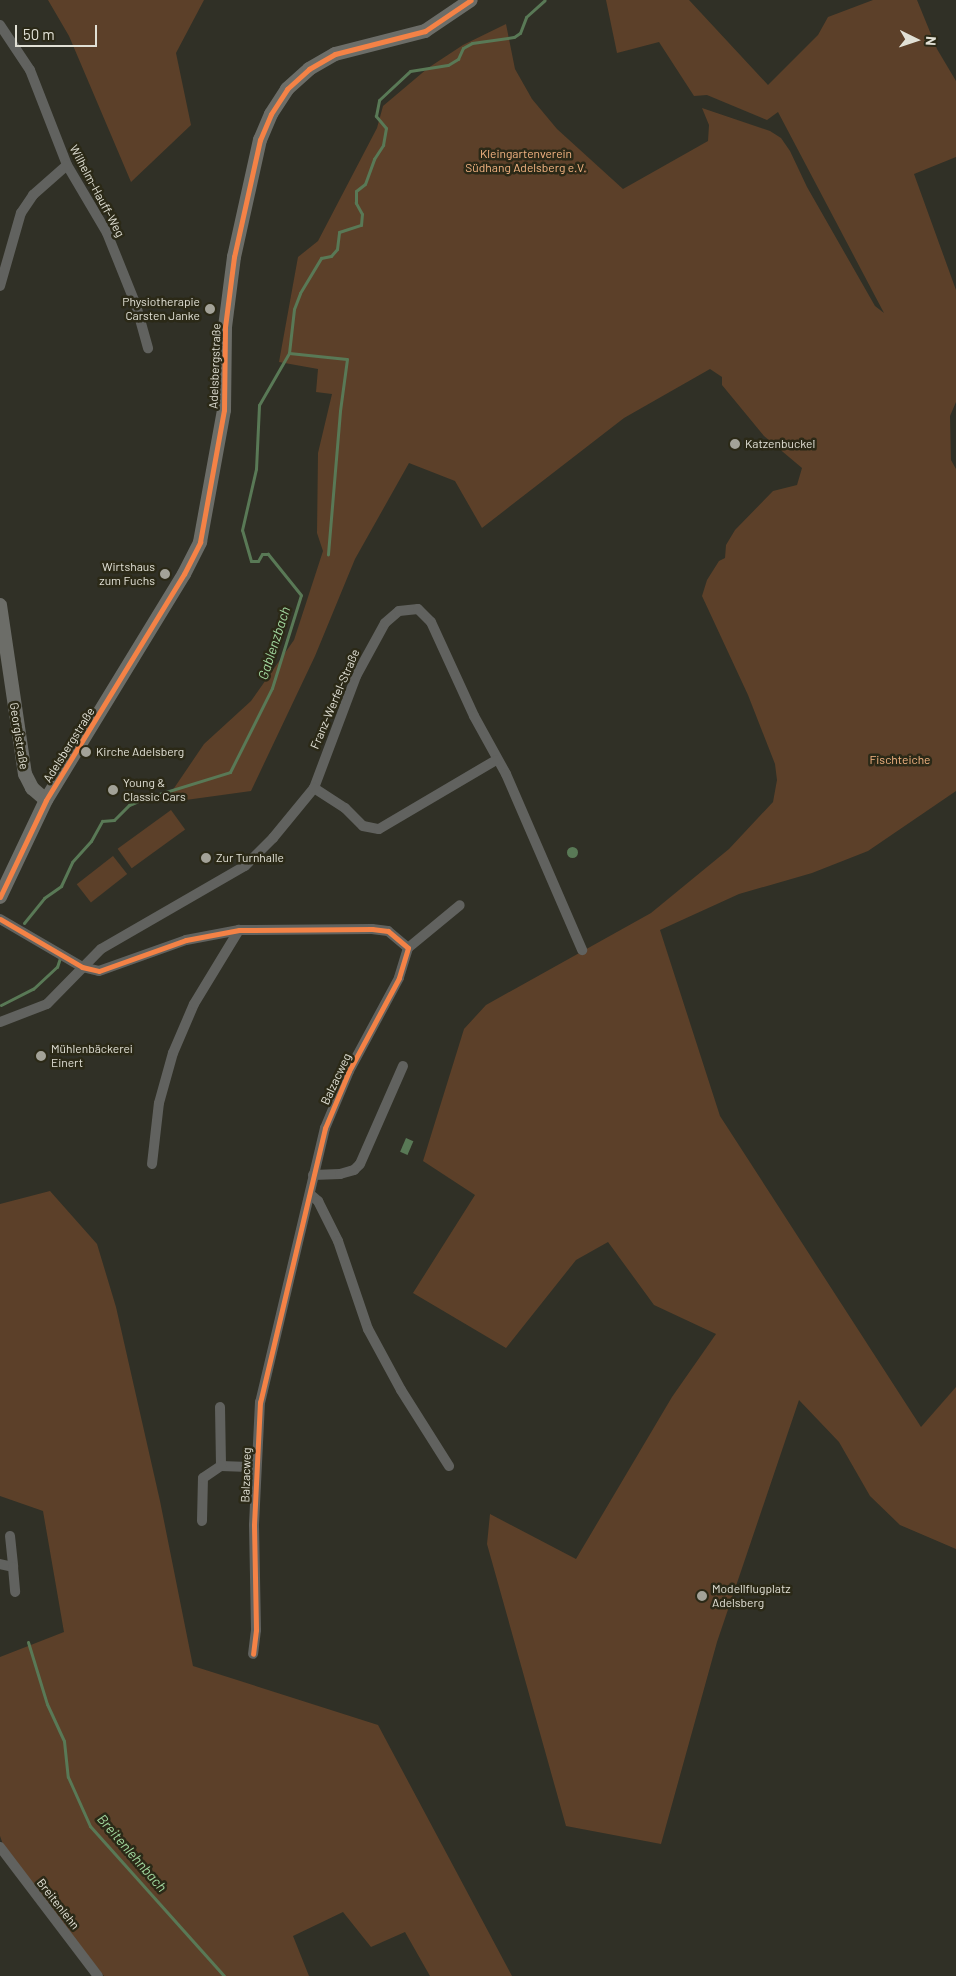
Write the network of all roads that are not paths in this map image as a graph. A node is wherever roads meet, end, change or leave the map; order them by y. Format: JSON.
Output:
{"nodes":[{"id":1,"x":471,"y":0,"type":"edge"},
{"id":2,"x":0,"y":25,"type":"edge"},
{"id":3,"x":67,"y":165,"type":"junction"},
{"id":4,"x":0,"y":286,"type":"edge"},
{"id":5,"x":148,"y":348,"type":"dead end"},
{"id":6,"x":0,"y":605,"type":"edge"},
{"id":7,"x":496,"y":760,"type":"junction"},
{"id":8,"x":314,"y":788,"type":"junction"},
{"id":9,"x":46,"y":800,"type":"junction"},
{"id":10,"x":0,"y":897,"type":"edge"},
{"id":11,"x":460,"y":905,"type":"dead end"},
{"id":12,"x":0,"y":919,"type":"edge"},
{"id":13,"x":239,"y":930,"type":"junction"},
{"id":14,"x":408,"y":948,"type":"junction"},
{"id":15,"x":582,"y":950,"type":"dead end"},
{"id":16,"x":82,"y":967,"type":"junction"},
{"id":17,"x":0,"y":1022,"type":"edge"},
{"id":18,"x":403,"y":1066,"type":"dead end"},
{"id":19,"x":152,"y":1164,"type":"dead end"},
{"id":20,"x":313,"y":1175,"type":"junction"},
{"id":21,"x":310,"y":1194,"type":"junction"},
{"id":22,"x":220,"y":1407,"type":"dead end"},
{"id":23,"x":221,"y":1466,"type":"junction"},
{"id":24,"x":449,"y":1466,"type":"dead end"},
{"id":25,"x":256,"y":1468,"type":"junction"},
{"id":26,"x":202,"y":1521,"type":"dead end"},
{"id":27,"x":10,"y":1536,"type":"dead end"},
{"id":28,"x":0,"y":1564,"type":"edge"},
{"id":29,"x":13,"y":1566,"type":"junction"},
{"id":30,"x":15,"y":1592,"type":"dead end"},
{"id":31,"x":253,"y":1654,"type":"dead end"},
{"id":32,"x":0,"y":1847,"type":"edge"},
{"id":33,"x":98,"y":1976,"type":"edge"}],
"edges":[{"from":1,"to":9,"type":"street","name":"Adelsbergstraße"},
{"from":2,"to":3,"type":"street","name":"Wilhelm-Hauff-Weg"},
{"from":3,"to":4,"type":"street"},
{"from":3,"to":5,"type":"street","name":"Wilhelm-Hauff-Weg"},
{"from":6,"to":9,"type":"street","name":"Georgistraße"},
{"from":7,"to":8,"type":"street"},
{"from":7,"to":8,"type":"street","name":"Franz-Werfel-Straße"},
{"from":7,"to":15,"type":"street","name":"Franz-Werfel-Straße"},
{"from":8,"to":16,"type":"street","name":"Franz-Werfel-Straße"},
{"from":9,"to":10,"type":"street","name":"Adelsbergstraße"},
{"from":11,"to":14,"type":"street"},
{"from":12,"to":16,"type":"street"},
{"from":13,"to":14,"type":"street"},
{"from":13,"to":16,"type":"street"},
{"from":13,"to":19,"type":"street"},
{"from":14,"to":20,"type":"street","name":"Balzacweg"},
{"from":16,"to":17,"type":"street"},
{"from":18,"to":20,"type":"street"},
{"from":20,"to":21,"type":"street","name":"Balzacweg"},
{"from":21,"to":24,"type":"street"},
{"from":21,"to":25,"type":"street","name":"Balzacweg"},
{"from":22,"to":23,"type":"street","name":"Balzacweg"},
{"from":23,"to":25,"type":"street","name":"Balzacweg"},
{"from":23,"to":26,"type":"street","name":"Balzacweg"},
{"from":25,"to":31,"type":"street","name":"Balzacweg"},
{"from":27,"to":29,"type":"street"},
{"from":28,"to":29,"type":"street"},
{"from":29,"to":30,"type":"street"},
{"from":32,"to":33,"type":"street","name":"Breitenlehn"}]}
